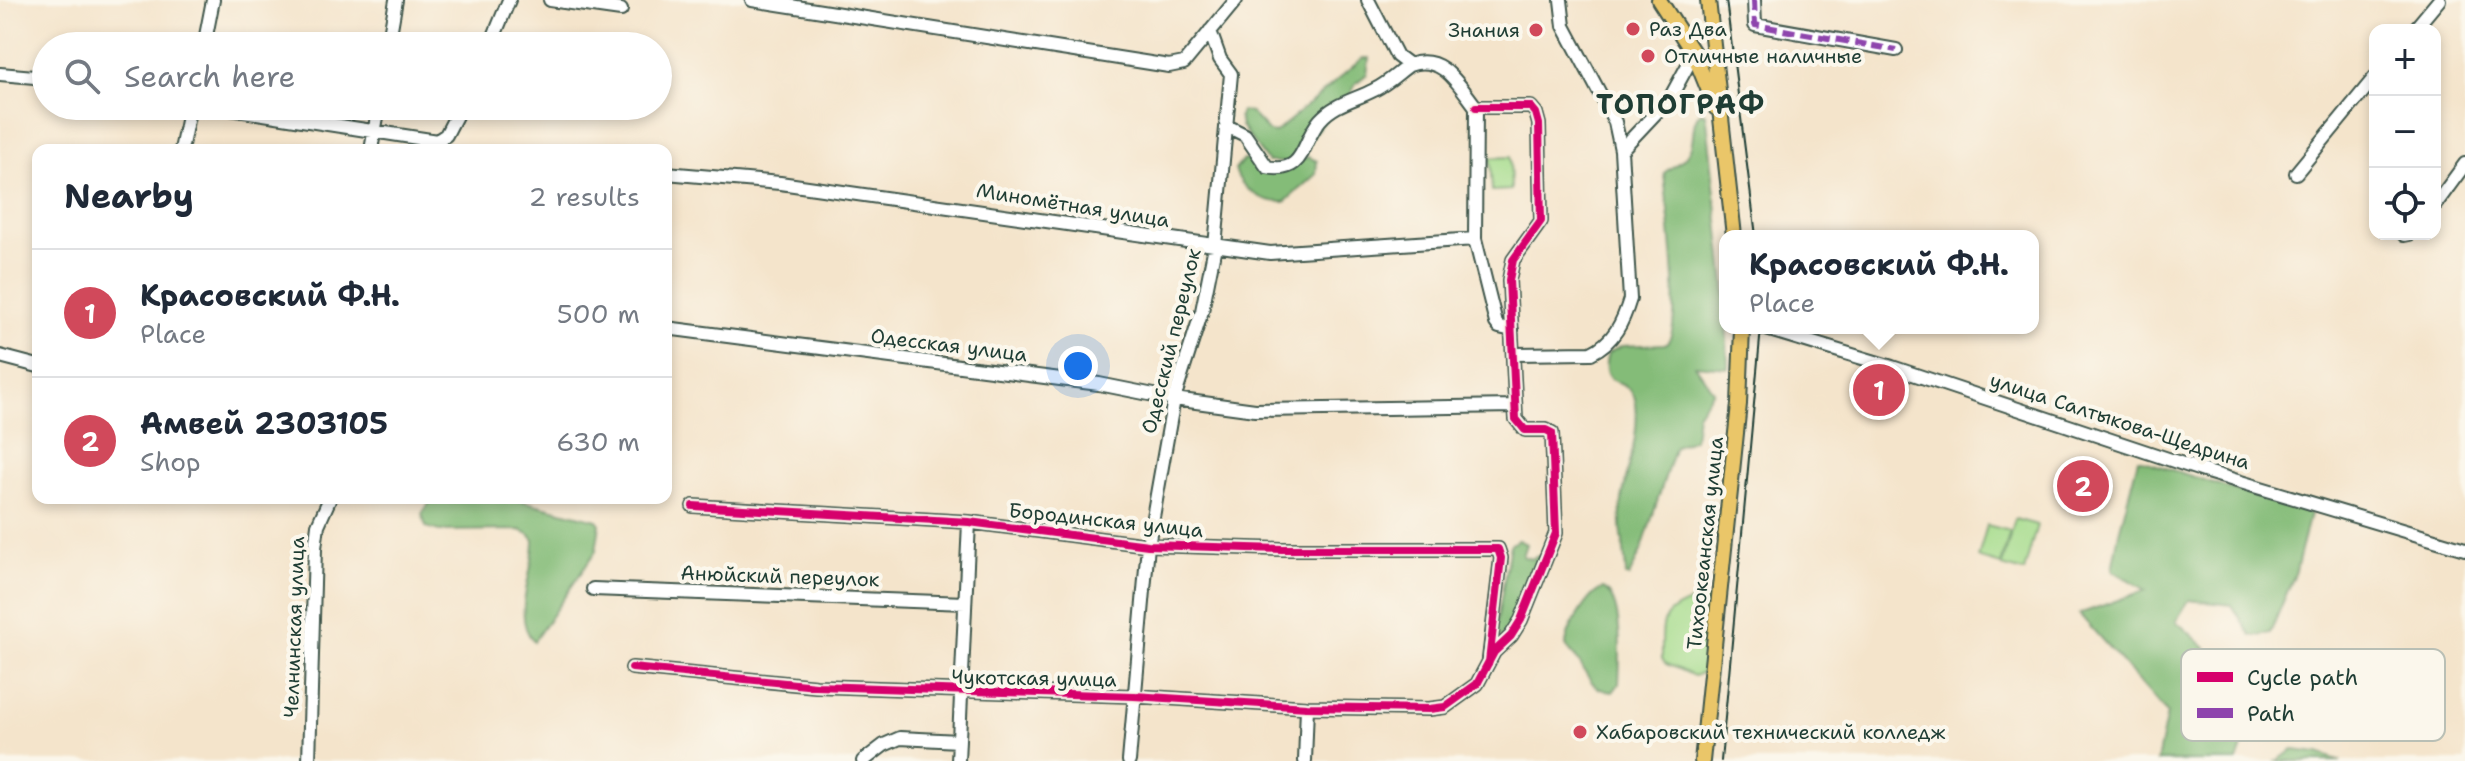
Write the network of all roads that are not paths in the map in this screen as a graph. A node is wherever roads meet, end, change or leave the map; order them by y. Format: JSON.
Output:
{"nodes":[{"id":1,"x":213,"y":0,"type":"edge"},
{"id":2,"x":396,"y":0,"type":"edge"},
{"id":3,"x":509,"y":0,"type":"edge"},
{"id":4,"x":550,"y":0,"type":"edge"},
{"id":5,"x":752,"y":0,"type":"edge"},
{"id":6,"x":1236,"y":0,"type":"edge"},
{"id":7,"x":1368,"y":0,"type":"edge"},
{"id":8,"x":1561,"y":0,"type":"edge"},
{"id":9,"x":1659,"y":0,"type":"edge"},
{"id":10,"x":1708,"y":0,"type":"edge"},
{"id":11,"x":1754,"y":0,"type":"edge"},
{"id":12,"x":2439,"y":0,"type":"edge"},
{"id":13,"x":621,"y":10,"type":"dead end"},
{"id":14,"x":2419,"y":24,"type":"edge"},
{"id":15,"x":1210,"y":31,"type":"junction"},
{"id":16,"x":207,"y":32,"type":"edge"},
{"id":17,"x":390,"y":32,"type":"edge"},
{"id":18,"x":496,"y":32,"type":"edge"},
{"id":19,"x":1896,"y":50,"type":"dead end"},
{"id":20,"x":1694,"y":54,"type":"junction"},
{"id":21,"x":1409,"y":65,"type":"junction"},
{"id":22,"x":0,"y":74,"type":"edge"},
{"id":23,"x":32,"y":77,"type":"edge"},
{"id":24,"x":2369,"y":84,"type":"edge"},
{"id":25,"x":1476,"y":107,"type":"junction"},
{"id":26,"x":187,"y":120,"type":"edge"},
{"id":27,"x":311,"y":120,"type":"edge"},
{"id":28,"x":377,"y":120,"type":"edge"},
{"id":29,"x":453,"y":120,"type":"edge"},
{"id":30,"x":1722,"y":124,"type":"junction"},
{"id":31,"x":1227,"y":126,"type":"junction"},
{"id":32,"x":375,"y":129,"type":"junction"},
{"id":33,"x":182,"y":144,"type":"edge"},
{"id":34,"x":372,"y":144,"type":"edge"},
{"id":35,"x":1621,"y":150,"type":"junction"},
{"id":36,"x":2465,"y":164,"type":"edge"},
{"id":37,"x":2296,"y":173,"type":"dead end"},
{"id":38,"x":672,"y":174,"type":"edge"},
{"id":39,"x":2441,"y":197,"type":"edge"},
{"id":40,"x":1733,"y":230,"type":"edge"},
{"id":41,"x":1475,"y":239,"type":"junction"},
{"id":42,"x":1215,"y":246,"type":"junction"},
{"id":43,"x":672,"y":329,"type":"edge"},
{"id":44,"x":1512,"y":330,"type":"junction"},
{"id":45,"x":1742,"y":334,"type":"edge"},
{"id":46,"x":1783,"y":334,"type":"edge"},
{"id":47,"x":1513,"y":354,"type":"junction"},
{"id":48,"x":0,"y":356,"type":"edge"},
{"id":49,"x":32,"y":364,"type":"edge"},
{"id":50,"x":1174,"y":399,"type":"junction"},
{"id":51,"x":1515,"y":406,"type":"junction"},
{"id":52,"x":327,"y":504,"type":"edge"},
{"id":53,"x":693,"y":506,"type":"dead end"},
{"id":54,"x":969,"y":522,"type":"junction"},
{"id":55,"x":1148,"y":545,"type":"junction"},
{"id":56,"x":2465,"y":549,"type":"edge"},
{"id":57,"x":593,"y":589,"type":"dead end"},
{"id":58,"x":965,"y":603,"type":"junction"},
{"id":59,"x":1489,"y":662,"type":"junction"},
{"id":60,"x":632,"y":668,"type":"dead end"},
{"id":61,"x":961,"y":692,"type":"junction"},
{"id":62,"x":1134,"y":696,"type":"junction"},
{"id":63,"x":1307,"y":707,"type":"junction"},
{"id":64,"x":959,"y":741,"type":"junction"},
{"id":65,"x":309,"y":761,"type":"edge"},
{"id":66,"x":863,"y":761,"type":"edge"},
{"id":67,"x":958,"y":761,"type":"edge"},
{"id":68,"x":1129,"y":761,"type":"edge"},
{"id":69,"x":1305,"y":761,"type":"edge"},
{"id":70,"x":1702,"y":761,"type":"edge"}],
"edges":[{"from":1,"to":16,"type":"street"},
{"from":2,"to":17,"type":"street"},
{"from":3,"to":18,"type":"street"},
{"from":4,"to":13,"type":"street"},
{"from":5,"to":15,"type":"street"},
{"from":6,"to":15,"type":"street"},
{"from":7,"to":21,"type":"street"},
{"from":8,"to":35,"type":"street"},
{"from":9,"to":20,"type":"main road"},
{"from":10,"to":30,"type":"main road"},
{"from":11,"to":19,"type":"street"},
{"from":12,"to":14,"type":"street"},
{"from":15,"to":31,"type":"street","name":"Одесский переулок"},
{"from":20,"to":30,"type":"main road"},
{"from":20,"to":35,"type":"street"},
{"from":21,"to":25,"type":"street"},
{"from":21,"to":31,"type":"street"},
{"from":22,"to":23,"type":"street"},
{"from":24,"to":37,"type":"street"},
{"from":25,"to":41,"type":"street"},
{"from":25,"to":44,"type":"street"},
{"from":26,"to":33,"type":"street"},
{"from":27,"to":32,"type":"street"},
{"from":28,"to":32,"type":"street"},
{"from":29,"to":32,"type":"street"},
{"from":30,"to":40,"type":"main road"},
{"from":31,"to":42,"type":"street","name":"Одесский переулок"},
{"from":32,"to":34,"type":"street"},
{"from":35,"to":47,"type":"street"},
{"from":36,"to":39,"type":"street"},
{"from":38,"to":42,"type":"street","name":"Миномётная улица"},
{"from":41,"to":42,"type":"street","name":"Миномётная улица"},
{"from":41,"to":44,"type":"street"},
{"from":42,"to":50,"type":"street","name":"Одесский переулок"},
{"from":43,"to":50,"type":"street","name":"Одесская улица"},
{"from":44,"to":47,"type":"street"},
{"from":45,"to":70,"type":"main road","name":"Тихоокеанская улица"},
{"from":46,"to":56,"type":"street","name":"улица Салтыкова-Щедрина"},
{"from":47,"to":51,"type":"street"},
{"from":48,"to":49,"type":"street"},
{"from":50,"to":51,"type":"street","name":"Одесская улица"},
{"from":50,"to":55,"type":"street","name":"Одесский переулок"},
{"from":51,"to":59,"type":"street"},
{"from":52,"to":65,"type":"street","name":"Челнинская улица"},
{"from":53,"to":54,"type":"street","name":"Бородинская улица"},
{"from":54,"to":55,"type":"street","name":"Бородинская улица"},
{"from":54,"to":58,"type":"street"},
{"from":55,"to":59,"type":"street","name":"Бородинская улица"},
{"from":55,"to":62,"type":"street","name":"Одесский переулок"},
{"from":57,"to":58,"type":"street","name":"Анюйский переулок"},
{"from":58,"to":61,"type":"street"},
{"from":59,"to":63,"type":"street","name":"Чукотская улица"},
{"from":60,"to":61,"type":"street","name":"Чукотская улица"},
{"from":61,"to":62,"type":"street","name":"Чукотская улица"},
{"from":61,"to":64,"type":"street"},
{"from":62,"to":63,"type":"street","name":"Чукотская улица"},
{"from":62,"to":68,"type":"street","name":"Одесский переулок"},
{"from":63,"to":69,"type":"street"},
{"from":64,"to":66,"type":"street"},
{"from":64,"to":67,"type":"street"}]}
